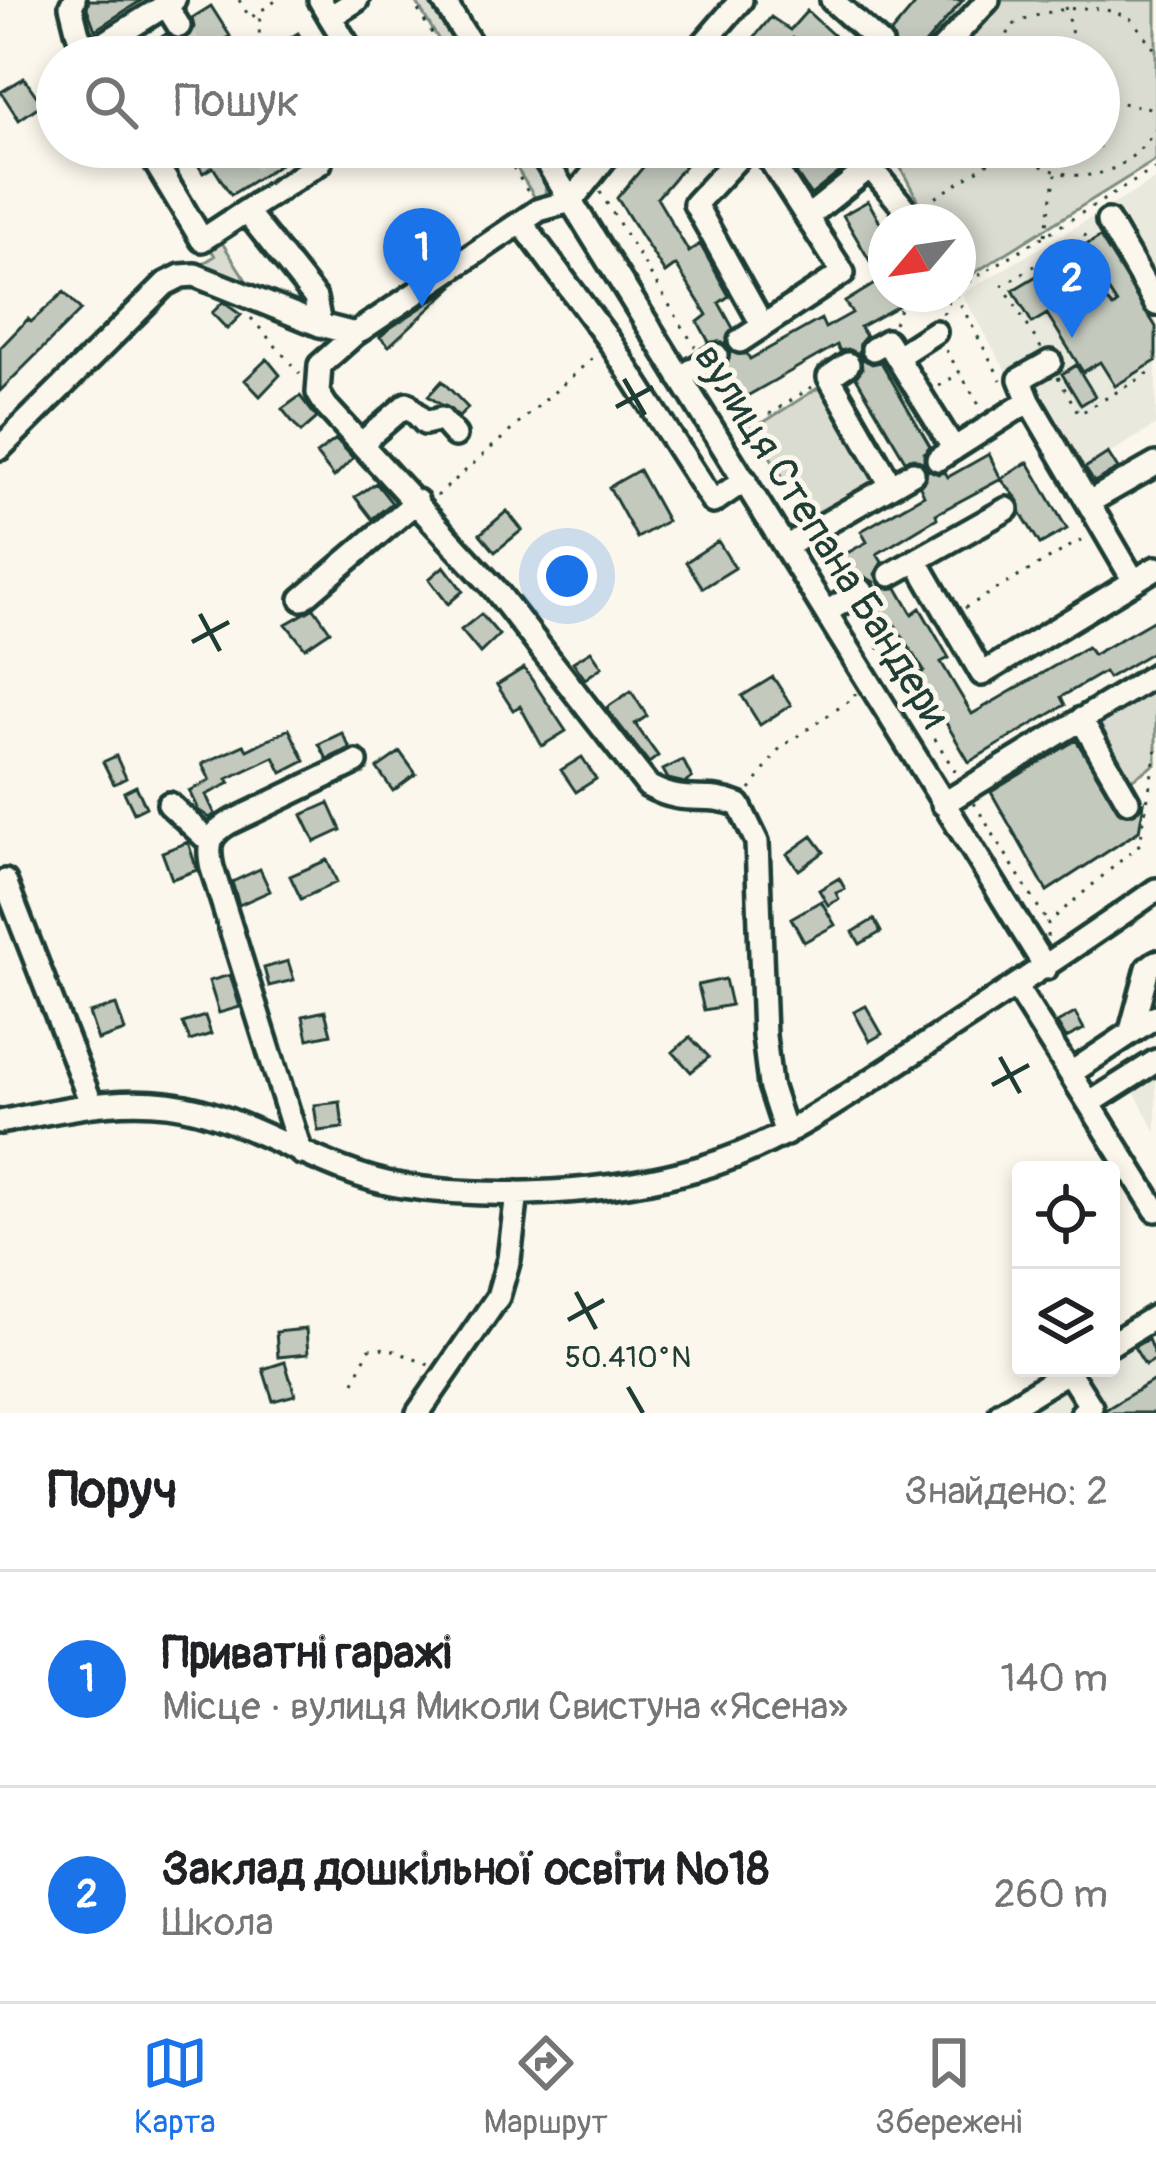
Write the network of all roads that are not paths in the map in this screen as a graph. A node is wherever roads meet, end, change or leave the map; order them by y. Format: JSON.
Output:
{"nodes":[{"id":1,"x":74,"y":0,"type":"edge"},
{"id":2,"x":357,"y":0,"type":"edge"},
{"id":3,"x":443,"y":0,"type":"edge"},
{"id":4,"x":741,"y":0,"type":"edge"},
{"id":5,"x":832,"y":0,"type":"edge"},
{"id":6,"x":988,"y":0,"type":"edge"},
{"id":7,"x":170,"y":3,"type":"edge"},
{"id":8,"x":325,"y":9,"type":"edge"},
{"id":9,"x":178,"y":26,"type":"tunnel mouth"},
{"id":10,"x":79,"y":36,"type":"edge"},
{"id":11,"x":119,"y":36,"type":"edge"},
{"id":12,"x":342,"y":36,"type":"edge"},
{"id":13,"x":466,"y":36,"type":"edge"},
{"id":14,"x":710,"y":36,"type":"edge"},
{"id":15,"x":872,"y":36,"type":"tunnel mouth"},
{"id":16,"x":955,"y":36,"type":"edge"},
{"id":17,"x":159,"y":168,"type":"edge"},
{"id":18,"x":306,"y":168,"type":"edge"},
{"id":19,"x":550,"y":168,"type":"edge"},
{"id":20,"x":597,"y":168,"type":"edge"},
{"id":21,"x":728,"y":168,"type":"edge"},
{"id":22,"x":777,"y":168,"type":"edge"},
{"id":23,"x":859,"y":168,"type":"edge"},
{"id":24,"x":881,"y":168,"type":"edge"},
{"id":25,"x":571,"y":201,"type":"junction"},
{"id":26,"x":915,"y":204,"type":"edge"},
{"id":27,"x":246,"y":211,"type":"junction"},
{"id":28,"x":810,"y":215,"type":"junction"},
{"id":29,"x":530,"y":216,"type":"junction"},
{"id":30,"x":1108,"y":221,"type":"road end"},
{"id":31,"x":202,"y":240,"type":"junction"},
{"id":32,"x":188,"y":275,"type":"junction"},
{"id":33,"x":1156,"y":304,"type":"edge"},
{"id":34,"x":320,"y":325,"type":"junction"},
{"id":35,"x":763,"y":326,"type":"junction"},
{"id":36,"x":935,"y":332,"type":"road end"},
{"id":37,"x":355,"y":334,"type":"junction"},
{"id":38,"x":740,"y":341,"type":"dead end"},
{"id":39,"x":716,"y":355,"type":"dead end"},
{"id":40,"x":1050,"y":362,"type":"road end"},
{"id":41,"x":838,"y":370,"type":"road end"},
{"id":42,"x":680,"y":378,"type":"junction"},
{"id":43,"x":1023,"y":405,"type":"junction"},
{"id":44,"x":454,"y":435,"type":"dead end"},
{"id":45,"x":362,"y":443,"type":"junction"},
{"id":46,"x":0,"y":448,"type":"edge"},
{"id":47,"x":1156,"y":464,"type":"edge"},
{"id":48,"x":913,"y":473,"type":"dead end"},
{"id":49,"x":746,"y":480,"type":"junction"},
{"id":50,"x":891,"y":485,"type":"junction"},
{"id":51,"x":1089,"y":502,"type":"junction"},
{"id":52,"x":420,"y":505,"type":"junction"},
{"id":53,"x":1007,"y":509,"type":"dead end"},
{"id":54,"x":787,"y":546,"type":"junction"},
{"id":55,"x":916,"y":560,"type":"junction"},
{"id":56,"x":1156,"y":568,"type":"edge"},
{"id":57,"x":890,"y":575,"type":"dead end"},
{"id":58,"x":1134,"y":580,"type":"junction"},
{"id":59,"x":862,"y":591,"type":"dead end"},
{"id":60,"x":302,"y":599,"type":"dead end"},
{"id":61,"x":828,"y":611,"type":"junction"},
{"id":62,"x":1156,"y":674,"type":"edge"},
{"id":63,"x":1081,"y":719,"type":"junction"},
{"id":64,"x":356,"y":763,"type":"dead end"},
{"id":65,"x":1128,"y":801,"type":"dead end"},
{"id":66,"x":170,"y":803,"type":"dead end"},
{"id":67,"x":943,"y":803,"type":"junction"},
{"id":68,"x":209,"y":842,"type":"junction"},
{"id":69,"x":5,"y":880,"type":"dead end"},
{"id":70,"x":1156,"y":890,"type":"edge"},
{"id":71,"x":1156,"y":962,"type":"edge"},
{"id":72,"x":1046,"y":968,"type":"junction"},
{"id":73,"x":1016,"y":987,"type":"junction"},
{"id":74,"x":1156,"y":1016,"type":"edge"},
{"id":75,"x":1131,"y":1031,"type":"junction"},
{"id":76,"x":1156,"y":1061,"type":"edge"},
{"id":77,"x":1071,"y":1073,"type":"junction"},
{"id":78,"x":92,"y":1103,"type":"junction"},
{"id":79,"x":1090,"y":1103,"type":"junction"},
{"id":80,"x":0,"y":1122,"type":"edge"},
{"id":81,"x":787,"y":1133,"type":"junction"},
{"id":82,"x":302,"y":1153,"type":"junction"},
{"id":83,"x":517,"y":1193,"type":"junction"},
{"id":84,"x":1156,"y":1210,"type":"edge"},
{"id":85,"x":1156,"y":1316,"type":"edge"},
{"id":86,"x":1120,"y":1338,"type":"edge"},
{"id":87,"x":1059,"y":1377,"type":"edge"},
{"id":88,"x":1074,"y":1377,"type":"edge"},
{"id":89,"x":418,"y":1413,"type":"edge"},
{"id":90,"x":1001,"y":1413,"type":"edge"},
{"id":91,"x":1082,"y":1413,"type":"edge"}],
"edges":[{"from":1,"to":10,"type":"street"},
{"from":2,"to":8,"type":"street"},
{"from":3,"to":13,"type":"street"},
{"from":4,"to":14,"type":"street"},
{"from":5,"to":15,"type":"street"},
{"from":6,"to":16,"type":"street"},
{"from":7,"to":9,"type":"street"},
{"from":7,"to":11,"type":"street"},
{"from":8,"to":12,"type":"street"},
{"from":17,"to":31,"type":"street"},
{"from":18,"to":27,"type":"street"},
{"from":19,"to":25,"type":"street","name":"вулиця Степана Бандери"},
{"from":20,"to":25,"type":"street"},
{"from":21,"to":35,"type":"street"},
{"from":22,"to":28,"type":"street"},
{"from":23,"to":28,"type":"street"},
{"from":24,"to":26,"type":"street"},
{"from":25,"to":29,"type":"street"},
{"from":25,"to":42,"type":"street","name":"вулиця Степана Бандери"},
{"from":27,"to":31,"type":"street"},
{"from":27,"to":34,"type":"street"},
{"from":28,"to":35,"type":"street"},
{"from":29,"to":37,"type":"street"},
{"from":29,"to":49,"type":"street"},
{"from":30,"to":33,"type":"street"},
{"from":31,"to":32,"type":"street"},
{"from":32,"to":34,"type":"street"},
{"from":32,"to":46,"type":"street"},
{"from":34,"to":37,"type":"street"},
{"from":35,"to":38,"type":"street"},
{"from":36,"to":43,"type":"street"},
{"from":37,"to":45,"type":"street"},
{"from":39,"to":42,"type":"street"},
{"from":40,"to":43,"type":"street"},
{"from":41,"to":50,"type":"street"},
{"from":42,"to":49,"type":"street","name":"вулиця Степана Бандери"},
{"from":43,"to":51,"type":"street"},
{"from":44,"to":45,"type":"street"},
{"from":45,"to":52,"type":"street"},
{"from":47,"to":51,"type":"street"},
{"from":48,"to":50,"type":"street"},
{"from":49,"to":54,"type":"street","name":"вулиця Степана Бандери"},
{"from":50,"to":54,"type":"street"},
{"from":51,"to":58,"type":"street"},
{"from":52,"to":60,"type":"street"},
{"from":52,"to":81,"type":"street"},
{"from":53,"to":55,"type":"street"},
{"from":54,"to":61,"type":"street","name":"вулиця Степана Бандери"},
{"from":55,"to":57,"type":"street"},
{"from":55,"to":58,"type":"street"},
{"from":56,"to":58,"type":"street"},
{"from":59,"to":61,"type":"street"},
{"from":61,"to":67,"type":"street","name":"вулиця Степана Бандери"},
{"from":62,"to":63,"type":"street"},
{"from":63,"to":65,"type":"street"},
{"from":63,"to":67,"type":"street"},
{"from":64,"to":68,"type":"street"},
{"from":66,"to":68,"type":"street"},
{"from":67,"to":72,"type":"street","name":"вулиця Степана Бандери"},
{"from":68,"to":82,"type":"street"},
{"from":69,"to":78,"type":"street"},
{"from":70,"to":72,"type":"street"},
{"from":71,"to":75,"type":"street"},
{"from":72,"to":73,"type":"street"},
{"from":73,"to":77,"type":"street"},
{"from":73,"to":81,"type":"street"},
{"from":74,"to":75,"type":"street"},
{"from":75,"to":77,"type":"street"},
{"from":76,"to":79,"type":"street"},
{"from":77,"to":79,"type":"street"},
{"from":78,"to":80,"type":"street"},
{"from":78,"to":82,"type":"street"},
{"from":79,"to":84,"type":"street"},
{"from":81,"to":83,"type":"street"},
{"from":82,"to":83,"type":"street"},
{"from":83,"to":89,"type":"street"},
{"from":85,"to":86,"type":"street"},
{"from":87,"to":90,"type":"street"},
{"from":88,"to":91,"type":"street"}]}
